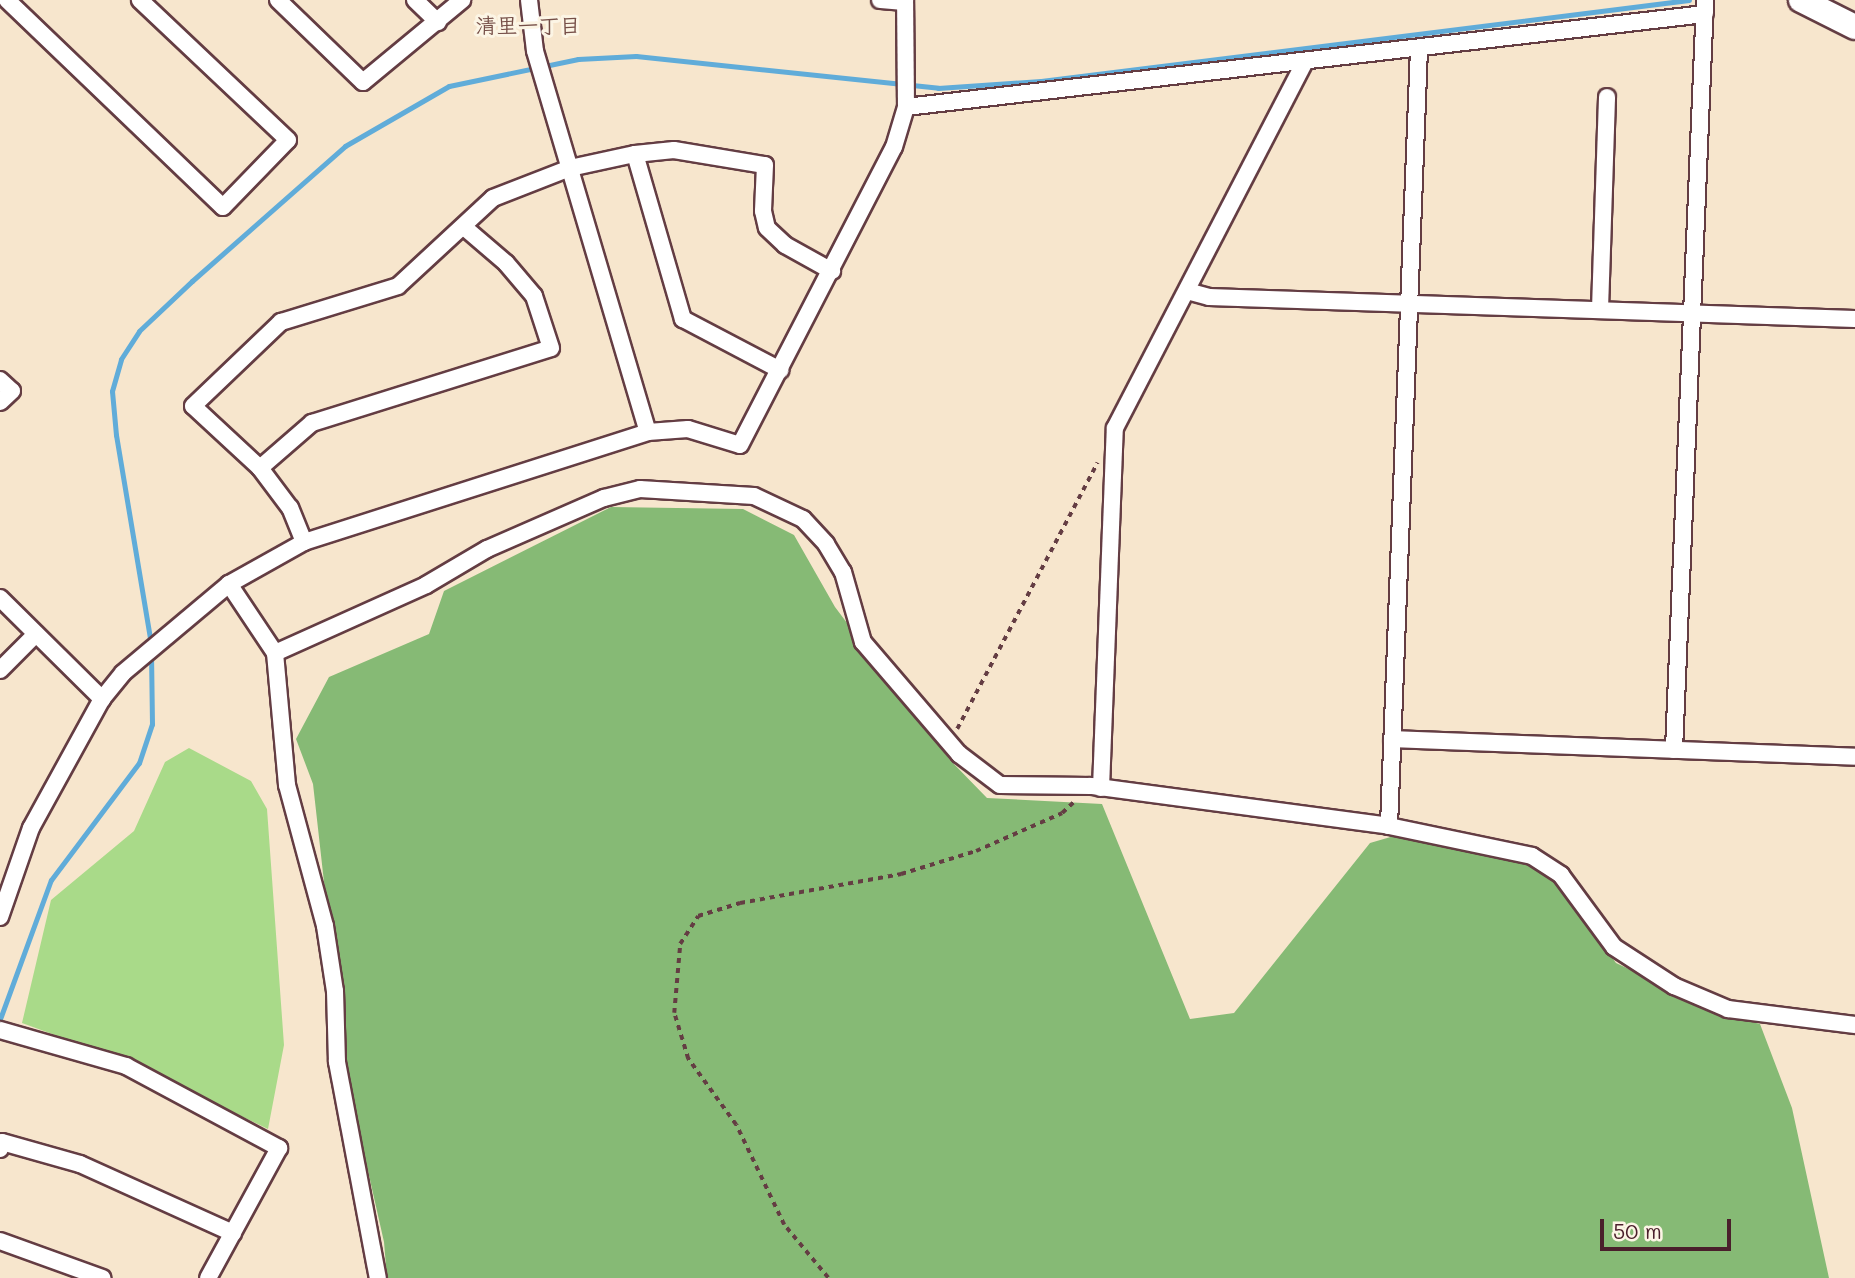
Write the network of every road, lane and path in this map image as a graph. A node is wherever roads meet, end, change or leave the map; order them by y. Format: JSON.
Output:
{"nodes":[{"id":1,"x":7,"y":0,"type":"edge"},
{"id":2,"x":140,"y":0,"type":"edge"},
{"id":3,"x":278,"y":0,"type":"edge"},
{"id":4,"x":415,"y":0,"type":"edge"},
{"id":5,"x":462,"y":0,"type":"edge"},
{"id":6,"x":529,"y":0,"type":"edge"},
{"id":7,"x":880,"y":0,"type":"edge"},
{"id":8,"x":1801,"y":0,"type":"edge"},
{"id":9,"x":905,"y":1,"type":"edge"},
{"id":10,"x":1705,"y":7,"type":"edge"},
{"id":11,"x":438,"y":22,"type":"junction"},
{"id":12,"x":1855,"y":27,"type":"edge"},
{"id":13,"x":1419,"y":50,"type":"junction"},
{"id":14,"x":1305,"y":62,"type":"junction"},
{"id":15,"x":1607,"y":97,"type":"dead end"},
{"id":16,"x":906,"y":107,"type":"junction"},
{"id":17,"x":635,"y":154,"type":"junction"},
{"id":18,"x":570,"y":168,"type":"junction"},
{"id":19,"x":464,"y":227,"type":"junction"},
{"id":20,"x":832,"y":271,"type":"junction"},
{"id":21,"x":1187,"y":291,"type":"junction"},
{"id":22,"x":1409,"y":304,"type":"junction"},
{"id":23,"x":1600,"y":309,"type":"junction"},
{"id":24,"x":1693,"y":311,"type":"junction"},
{"id":25,"x":1855,"y":319,"type":"edge"},
{"id":26,"x":780,"y":370,"type":"junction"},
{"id":27,"x":0,"y":380,"type":"edge"},
{"id":28,"x":0,"y":402,"type":"edge"},
{"id":29,"x":1115,"y":428,"type":"junction"},
{"id":30,"x":648,"y":432,"type":"junction"},
{"id":31,"x":260,"y":468,"type":"junction"},
{"id":32,"x":304,"y":542,"type":"junction"},
{"id":33,"x":229,"y":584,"type":"junction"},
{"id":34,"x":0,"y":598,"type":"edge"},
{"id":35,"x":37,"y":634,"type":"junction"},
{"id":36,"x":275,"y":653,"type":"junction"},
{"id":37,"x":0,"y":670,"type":"edge"},
{"id":38,"x":102,"y":699,"type":"junction"},
{"id":39,"x":1392,"y":739,"type":"junction"},
{"id":40,"x":949,"y":743,"type":"junction"},
{"id":41,"x":1674,"y":750,"type":"junction"},
{"id":42,"x":1855,"y":757,"type":"edge"},
{"id":43,"x":1096,"y":787,"type":"junction"},
{"id":44,"x":1389,"y":826,"type":"junction"},
{"id":45,"x":0,"y":917,"type":"edge"},
{"id":46,"x":1855,"y":1025,"type":"edge"},
{"id":47,"x":0,"y":1030,"type":"edge"},
{"id":48,"x":0,"y":1149,"type":"edge"},
{"id":49,"x":233,"y":1233,"type":"junction"},
{"id":50,"x":0,"y":1241,"type":"edge"},
{"id":51,"x":102,"y":1278,"type":"edge"},
{"id":52,"x":208,"y":1278,"type":"edge"},
{"id":53,"x":378,"y":1278,"type":"edge"},
{"id":54,"x":828,"y":1278,"type":"edge"}],
"edges":[{"from":1,"to":2,"type":"street"},
{"from":3,"to":11,"type":"street"},
{"from":4,"to":11,"type":"street"},
{"from":5,"to":11,"type":"street"},
{"from":6,"to":18,"type":"street"},
{"from":7,"to":9,"type":"street"},
{"from":8,"to":12,"type":"highway"},
{"from":9,"to":16,"type":"street"},
{"from":10,"to":13,"type":"street"},
{"from":10,"to":24,"type":"street"},
{"from":13,"to":14,"type":"street"},
{"from":13,"to":22,"type":"street"},
{"from":14,"to":16,"type":"street"},
{"from":14,"to":21,"type":"street"},
{"from":15,"to":23,"type":"street"},
{"from":16,"to":20,"type":"street"},
{"from":17,"to":18,"type":"street"},
{"from":17,"to":20,"type":"street"},
{"from":17,"to":26,"type":"street"},
{"from":18,"to":19,"type":"street"},
{"from":18,"to":30,"type":"street"},
{"from":19,"to":31,"type":"street"},
{"from":19,"to":31,"type":"street"},
{"from":20,"to":26,"type":"street"},
{"from":21,"to":22,"type":"street"},
{"from":21,"to":29,"type":"street"},
{"from":22,"to":23,"type":"street"},
{"from":22,"to":39,"type":"street"},
{"from":23,"to":24,"type":"street"},
{"from":24,"to":25,"type":"street"},
{"from":24,"to":41,"type":"street"},
{"from":26,"to":30,"type":"street"},
{"from":27,"to":28,"type":"street"},
{"from":29,"to":40,"type":"path"},
{"from":29,"to":43,"type":"street"},
{"from":30,"to":32,"type":"street"},
{"from":31,"to":32,"type":"street"},
{"from":32,"to":33,"type":"street"},
{"from":33,"to":36,"type":"street"},
{"from":33,"to":38,"type":"street"},
{"from":34,"to":35,"type":"street"},
{"from":35,"to":37,"type":"street"},
{"from":35,"to":38,"type":"street"},
{"from":36,"to":40,"type":"street"},
{"from":36,"to":53,"type":"street"},
{"from":38,"to":45,"type":"street"},
{"from":39,"to":41,"type":"street"},
{"from":39,"to":44,"type":"street"},
{"from":40,"to":43,"type":"street"},
{"from":41,"to":42,"type":"street"},
{"from":43,"to":44,"type":"street"},
{"from":43,"to":54,"type":"path"},
{"from":44,"to":46,"type":"street"},
{"from":47,"to":49,"type":"street"},
{"from":48,"to":49,"type":"street"},
{"from":49,"to":52,"type":"street"},
{"from":50,"to":51,"type":"street"}]}
